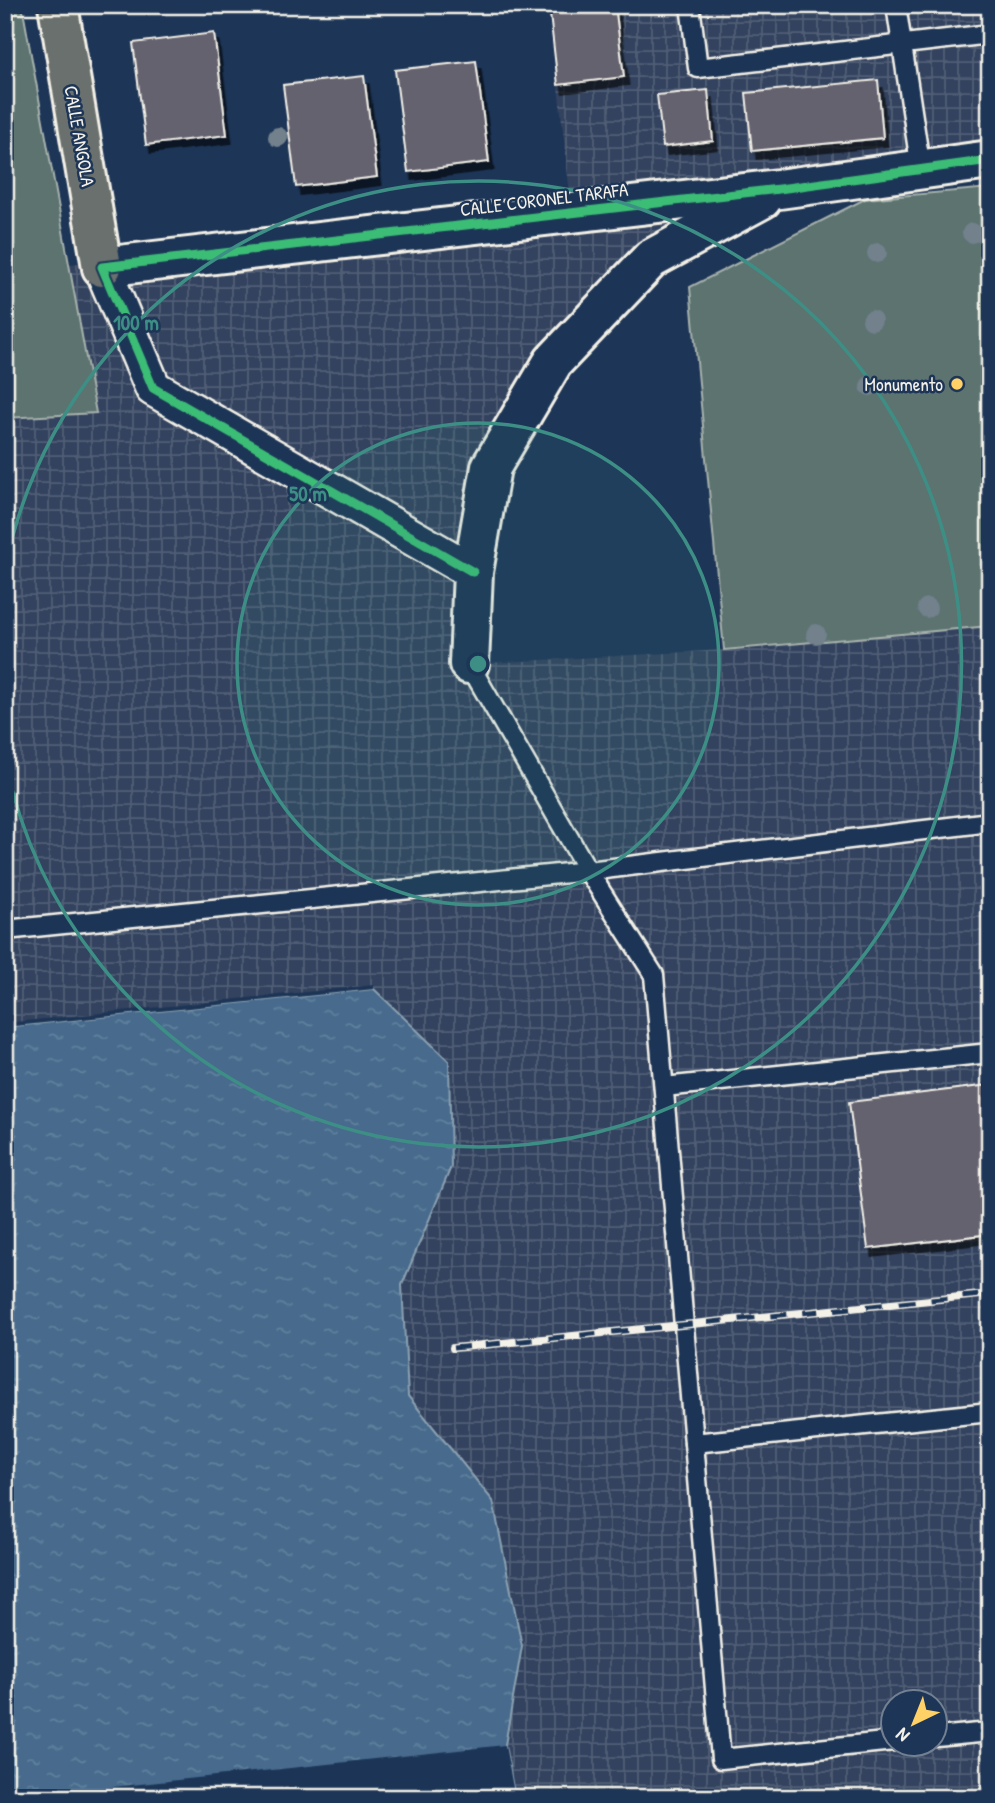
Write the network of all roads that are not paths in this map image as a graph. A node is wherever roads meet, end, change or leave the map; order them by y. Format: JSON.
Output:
{"nodes":[{"id":1,"x":58,"y":5,"type":"edge"},
{"id":2,"x":690,"y":5,"type":"edge"},
{"id":3,"x":896,"y":5,"type":"edge"},
{"id":4,"x":990,"y":34,"type":"edge"},
{"id":5,"x":902,"y":44,"type":"junction"},
{"id":6,"x":990,"y":160,"type":"edge"},
{"id":7,"x":921,"y":170,"type":"junction"},
{"id":8,"x":779,"y":190,"type":"junction"},
{"id":9,"x":102,"y":267,"type":"junction"},
{"id":10,"x":473,"y":572,"type":"junction"},
{"id":11,"x":469,"y":664,"type":"joint"},
{"id":12,"x":990,"y":822,"type":"edge"},
{"id":13,"x":588,"y":871,"type":"junction"},
{"id":14,"x":5,"y":930,"type":"edge"},
{"id":15,"x":990,"y":1053,"type":"edge"},
{"id":16,"x":664,"y":1087,"type":"junction"},
{"id":17,"x":990,"y":1412,"type":"edge"},
{"id":18,"x":694,"y":1443,"type":"junction"},
{"id":19,"x":990,"y":1731,"type":"edge"},
{"id":20,"x":950,"y":1735,"type":"edge"},
{"id":21,"x":880,"y":1742,"type":"edge"}],
"edges":[{"from":1,"to":9,"type":"main road","name":"CALLE ANGOLA"},
{"from":2,"to":5,"type":"lane"},
{"from":3,"to":5,"type":"lane"},
{"from":4,"to":5,"type":"lane"},
{"from":5,"to":7,"type":"lane"},
{"from":6,"to":7,"type":"street","name":"CALLE CORONEL TARAFA"},
{"from":7,"to":8,"type":"street","name":"CALLE CORONEL TARAFA"},
{"from":8,"to":9,"type":"street","name":"CALLE CORONEL TARAFA"},
{"from":8,"to":10,"type":"street"},
{"from":9,"to":10,"type":"street"},
{"from":10,"to":11,"type":"street"},
{"from":11,"to":13,"type":"lane"},
{"from":12,"to":13,"type":"lane"},
{"from":13,"to":14,"type":"lane"},
{"from":13,"to":16,"type":"lane"},
{"from":15,"to":16,"type":"lane"},
{"from":16,"to":18,"type":"lane"},
{"from":17,"to":18,"type":"lane"},
{"from":18,"to":21,"type":"lane"},
{"from":19,"to":20,"type":"lane"}]}
